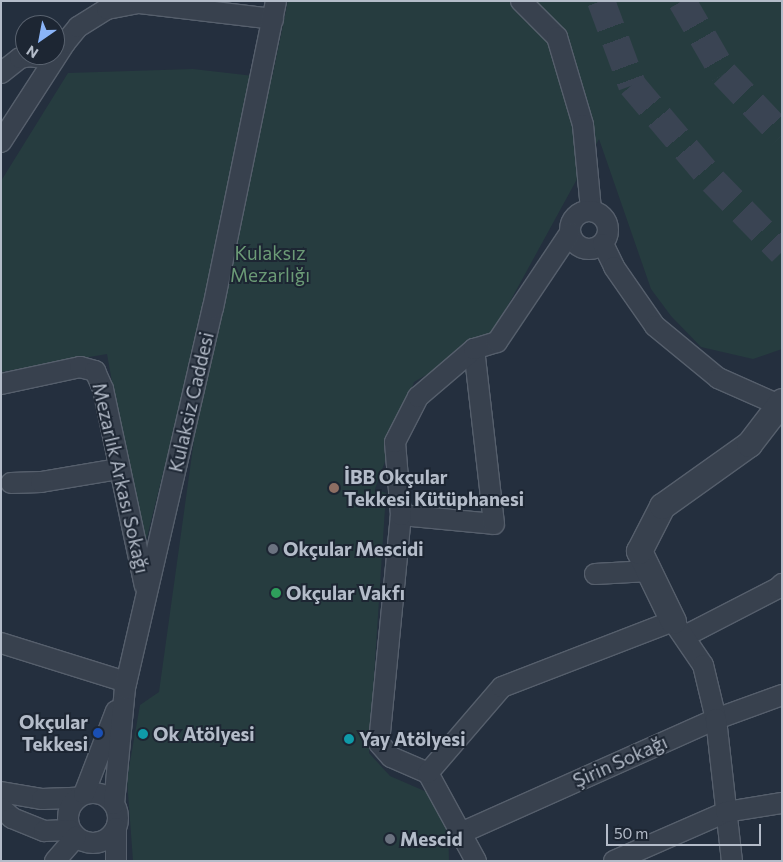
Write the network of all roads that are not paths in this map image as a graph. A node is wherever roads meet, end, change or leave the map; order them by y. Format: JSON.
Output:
{"nodes":[{"id":1,"x":521,"y":1,"type":"edge"},
{"id":2,"x":275,"y":10,"type":"edge"},
{"id":3,"x":65,"y":45,"type":"edge"},
{"id":4,"x":15,"y":62,"type":"edge"},
{"id":5,"x":51,"y":65,"type":"edge"},
{"id":6,"x":1,"y":72,"type":"edge"},
{"id":7,"x":1,"y":142,"type":"edge"},
{"id":8,"x":591,"y":210,"type":"junction"},
{"id":9,"x":570,"y":233,"type":"junction"},
{"id":10,"x":602,"y":244,"type":"junction"},
{"id":11,"x":474,"y":349,"type":"junction"},
{"id":12,"x":1,"y":384,"type":"edge"},
{"id":13,"x":780,"y":403,"type":"edge"},
{"id":14,"x":119,"y":469,"type":"junction"},
{"id":15,"x":11,"y":483,"type":"dead end"},
{"id":16,"x":401,"y":515,"type":"junction"},
{"id":17,"x":649,"y":571,"type":"junction"},
{"id":18,"x":596,"y":574,"type":"dead end"},
{"id":19,"x":782,"y":584,"type":"edge"},
{"id":20,"x":147,"y":593,"type":"junction"},
{"id":21,"x":679,"y":629,"type":"junction"},
{"id":22,"x":1,"y":643,"type":"edge"},
{"id":23,"x":125,"y":685,"type":"junction"},
{"id":24,"x":782,"y":695,"type":"edge"},
{"id":25,"x":716,"y":719,"type":"junction"},
{"id":26,"x":428,"y":773,"type":"junction"},
{"id":27,"x":1,"y":792,"type":"edge"},
{"id":28,"x":80,"y":796,"type":"junction"},
{"id":29,"x":782,"y":803,"type":"edge"},
{"id":30,"x":114,"y":804,"type":"junction"},
{"id":31,"x":1,"y":808,"type":"edge"},
{"id":32,"x":726,"y":812,"type":"junction"},
{"id":33,"x":116,"y":828,"type":"junction"},
{"id":34,"x":460,"y":832,"type":"junction"},
{"id":35,"x":76,"y":836,"type":"junction"},
{"id":36,"x":54,"y":861,"type":"edge"},
{"id":37,"x":87,"y":861,"type":"edge"},
{"id":38,"x":116,"y":861,"type":"edge"},
{"id":39,"x":476,"y":861,"type":"edge"},
{"id":40,"x":614,"y":861,"type":"edge"},
{"id":41,"x":732,"y":861,"type":"edge"}],
"edges":[{"from":1,"to":8,"type":"street"},
{"from":2,"to":3,"type":"street"},
{"from":2,"to":20,"type":"street","name":"Kulaksiz Caddesi"},
{"from":4,"to":6,"type":"street"},
{"from":5,"to":7,"type":"street"},
{"from":8,"to":9,"type":"street"},
{"from":8,"to":10,"type":"street"},
{"from":9,"to":10,"type":"street"},
{"from":9,"to":11,"type":"street"},
{"from":10,"to":13,"type":"street"},
{"from":11,"to":16,"type":"street"},
{"from":11,"to":16,"type":"street"},
{"from":12,"to":14,"type":"street","name":"Mezarlık Arkası Sokağı"},
{"from":13,"to":17,"type":"street"},
{"from":14,"to":15,"type":"street"},
{"from":14,"to":20,"type":"street","name":"Mezarlık Arkası Sokağı"},
{"from":16,"to":26,"type":"street"},
{"from":17,"to":18,"type":"street"},
{"from":17,"to":21,"type":"street"},
{"from":19,"to":21,"type":"street"},
{"from":20,"to":23,"type":"street","name":"Kulaksiz Caddesi"},
{"from":21,"to":25,"type":"street"},
{"from":21,"to":26,"type":"street"},
{"from":22,"to":23,"type":"street"},
{"from":23,"to":28,"type":"street"},
{"from":23,"to":30,"type":"street","name":"Kulaksiz Caddesi"},
{"from":24,"to":25,"type":"street","name":"Şirin Sokağı"},
{"from":25,"to":32,"type":"street"},
{"from":25,"to":34,"type":"street","name":"Şirin Sokağı"},
{"from":26,"to":34,"type":"street"},
{"from":27,"to":28,"type":"street"},
{"from":28,"to":30,"type":"street"},
{"from":28,"to":35,"type":"street"},
{"from":29,"to":32,"type":"street"},
{"from":30,"to":33,"type":"street"},
{"from":31,"to":35,"type":"street"},
{"from":32,"to":40,"type":"street"},
{"from":32,"to":41,"type":"street"},
{"from":33,"to":35,"type":"street"},
{"from":33,"to":38,"type":"street"},
{"from":34,"to":39,"type":"street"},
{"from":35,"to":36,"type":"street"},
{"from":35,"to":37,"type":"street"}]}
